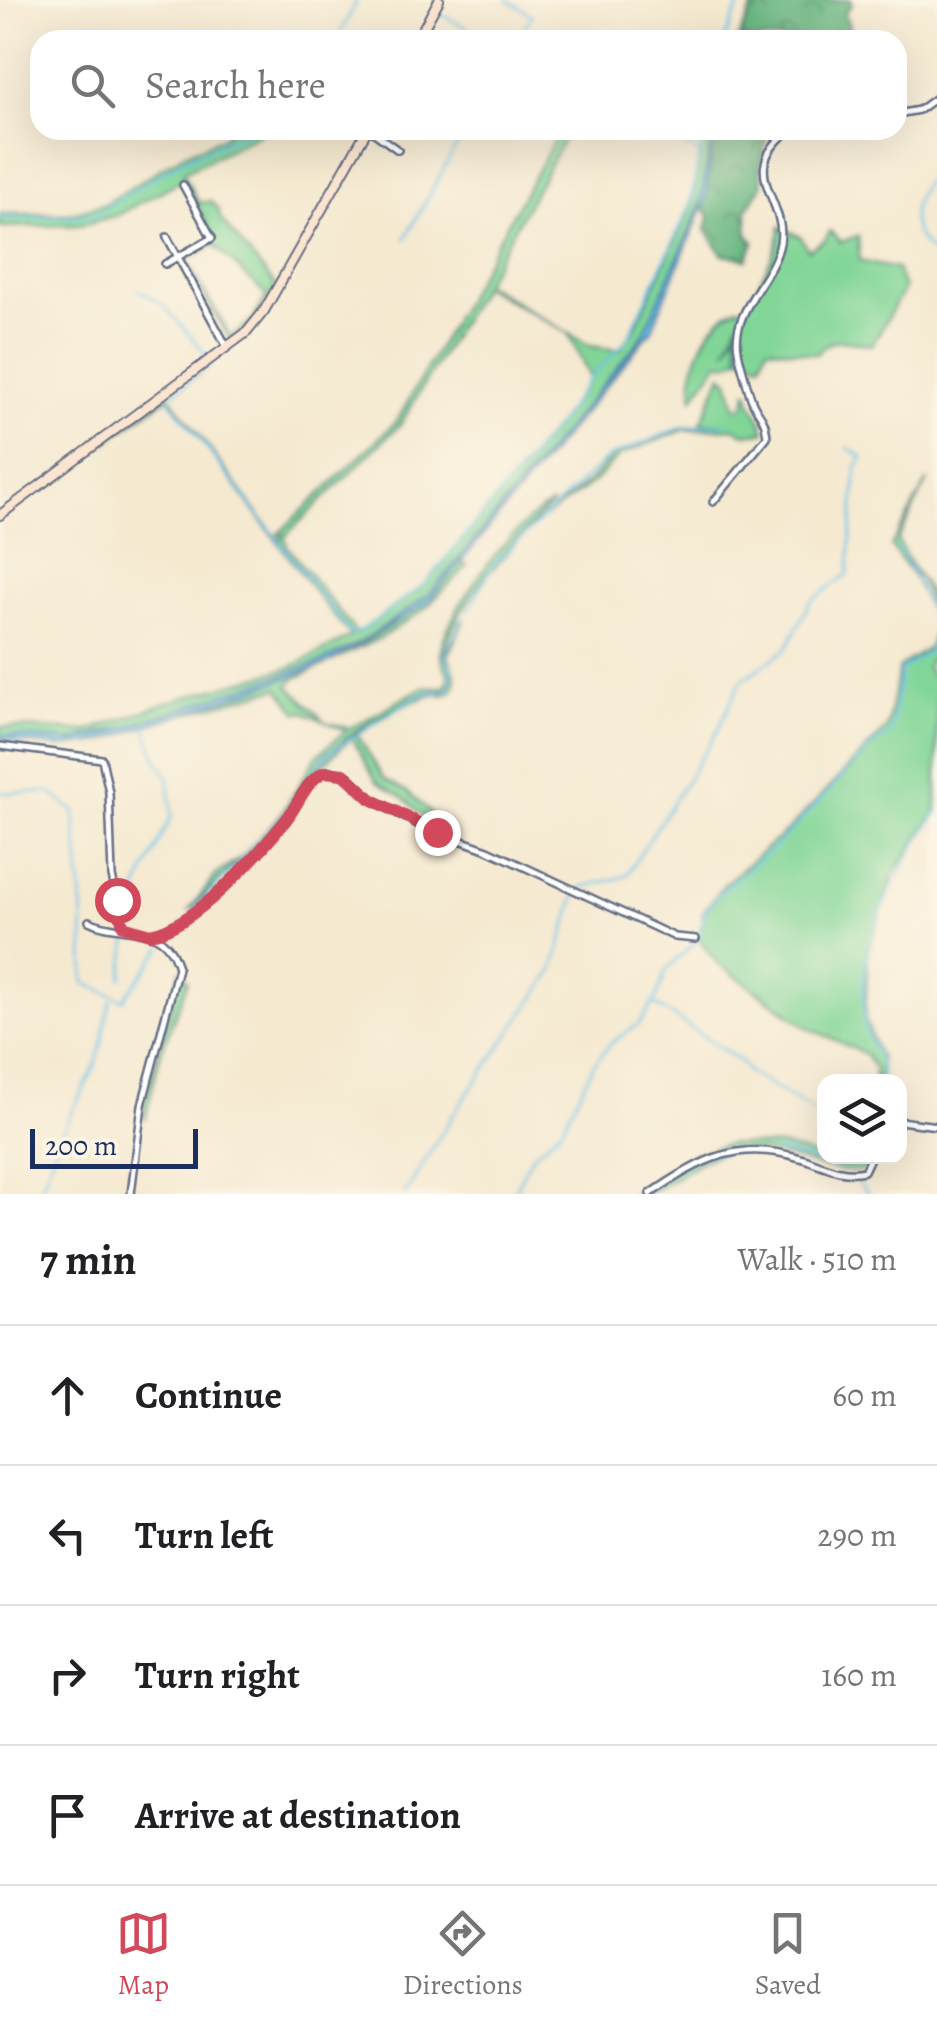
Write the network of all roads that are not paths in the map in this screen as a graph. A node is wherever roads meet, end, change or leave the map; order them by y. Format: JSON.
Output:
{"nodes":[{"id":1,"x":439,"y":0,"type":"edge"},
{"id":2,"x":422,"y":30,"type":"edge"},
{"id":3,"x":937,"y":98,"type":"edge"},
{"id":4,"x":907,"y":112,"type":"edge"},
{"id":5,"x":362,"y":140,"type":"edge"},
{"id":6,"x":383,"y":140,"type":"edge"},
{"id":7,"x":778,"y":140,"type":"edge"},
{"id":8,"x":398,"y":150,"type":"dead end"},
{"id":9,"x":183,"y":185,"type":"dead end"},
{"id":10,"x":166,"y":238,"type":"dead end"},
{"id":11,"x":178,"y":257,"type":"junction"},
{"id":12,"x":165,"y":264,"type":"dead end"},
{"id":13,"x":227,"y":348,"type":"junction"},
{"id":14,"x":714,"y":502,"type":"dead end"},
{"id":15,"x":0,"y":515,"type":"edge"},
{"id":16,"x":0,"y":746,"type":"edge"},
{"id":17,"x":89,"y":921,"type":"dead end"},
{"id":18,"x":123,"y":926,"type":"junction"},
{"id":19,"x":150,"y":934,"type":"junction"},
{"id":20,"x":696,"y":939,"type":"dead end"},
{"id":21,"x":907,"y":1123,"type":"edge"},
{"id":22,"x":937,"y":1126,"type":"edge"},
{"id":23,"x":867,"y":1164,"type":"edge"},
{"id":24,"x":131,"y":1194,"type":"edge"},
{"id":25,"x":650,"y":1194,"type":"edge"}],
"edges":[{"from":1,"to":2,"type":"street"},
{"from":3,"to":4,"type":"street"},
{"from":5,"to":13,"type":"street"},
{"from":6,"to":8,"type":"street"},
{"from":7,"to":14,"type":"street"},
{"from":9,"to":11,"type":"street"},
{"from":10,"to":11,"type":"street"},
{"from":11,"to":12,"type":"street"},
{"from":11,"to":13,"type":"street"},
{"from":13,"to":15,"type":"street"},
{"from":16,"to":18,"type":"street"},
{"from":17,"to":18,"type":"street"},
{"from":18,"to":19,"type":"street"},
{"from":19,"to":20,"type":"street"},
{"from":19,"to":24,"type":"street"},
{"from":21,"to":22,"type":"street"},
{"from":23,"to":25,"type":"street"}]}
